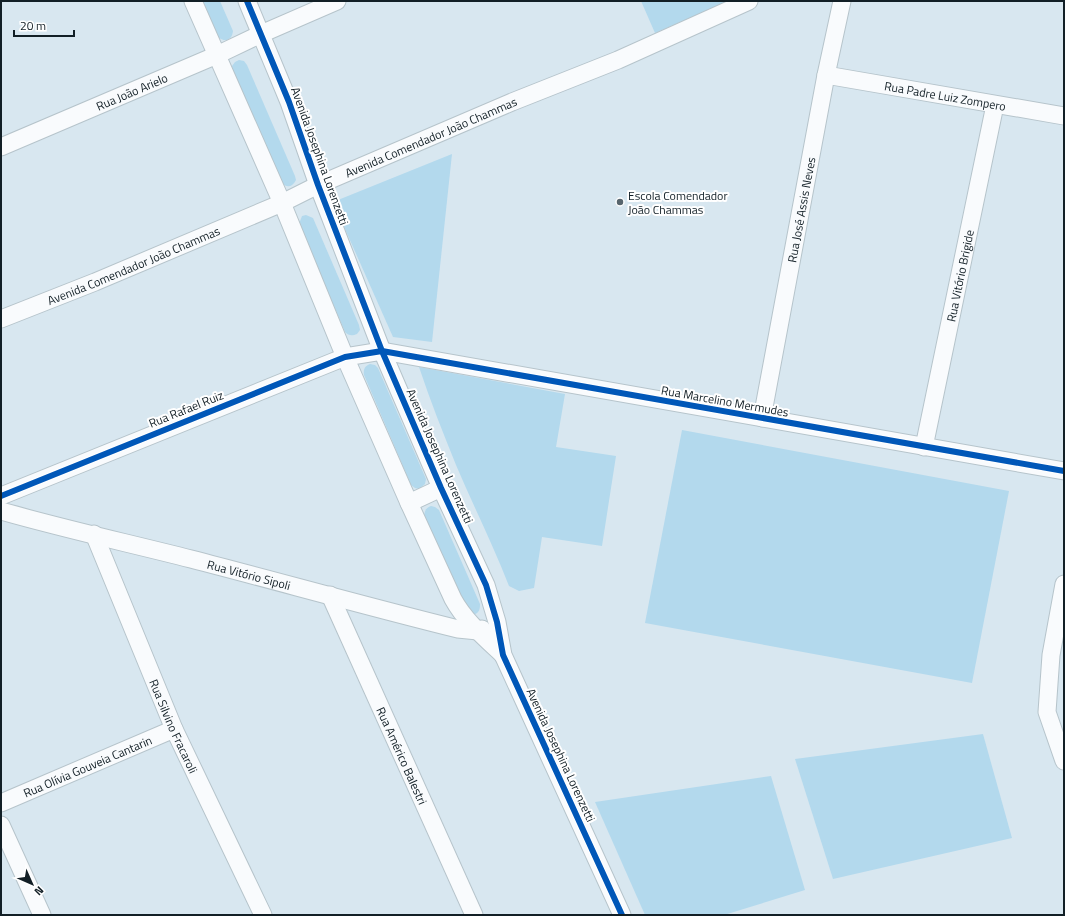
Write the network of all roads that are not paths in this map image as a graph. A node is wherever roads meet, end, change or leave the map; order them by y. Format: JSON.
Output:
{"nodes":[{"id":1,"x":193,"y":1,"type":"edge"},
{"id":2,"x":247,"y":1,"type":"edge"},
{"id":3,"x":337,"y":1,"type":"edge"},
{"id":4,"x":749,"y":1,"type":"edge"},
{"id":5,"x":842,"y":1,"type":"edge"},
{"id":6,"x":261,"y":34,"type":"junction"},
{"id":7,"x":217,"y":56,"type":"junction"},
{"id":8,"x":826,"y":75,"type":"junction"},
{"id":9,"x":995,"y":105,"type":"junction"},
{"id":10,"x":1064,"y":116,"type":"edge"},
{"id":11,"x":1,"y":147,"type":"edge"},
{"id":12,"x":318,"y":185,"type":"junction"},
{"id":13,"x":282,"y":203,"type":"junction"},
{"id":14,"x":1,"y":319,"type":"edge"},
{"id":15,"x":382,"y":351,"type":"junction"},
{"id":16,"x":345,"y":356,"type":"junction"},
{"id":17,"x":762,"y":418,"type":"junction"},
{"id":18,"x":924,"y":447,"type":"junction"},
{"id":19,"x":1064,"y":471,"type":"edge"},
{"id":20,"x":441,"y":488,"type":"junction"},
{"id":21,"x":1,"y":496,"type":"edge"},
{"id":22,"x":409,"y":503,"type":"junction"},
{"id":23,"x":1,"y":511,"type":"edge"},
{"id":24,"x":94,"y":534,"type":"junction"},
{"id":25,"x":1064,"y":584,"type":"edge"},
{"id":26,"x":330,"y":595,"type":"junction"},
{"id":27,"x":497,"y":622,"type":"junction"},
{"id":28,"x":478,"y":631,"type":"junction"},
{"id":29,"x":503,"y":655,"type":"junction"},
{"id":30,"x":174,"y":728,"type":"junction"},
{"id":31,"x":1064,"y":761,"type":"edge"},
{"id":32,"x":1,"y":803,"type":"edge"},
{"id":33,"x":1,"y":825,"type":"edge"},
{"id":34,"x":42,"y":915,"type":"edge"},
{"id":35,"x":263,"y":915,"type":"edge"},
{"id":36,"x":474,"y":915,"type":"edge"},
{"id":37,"x":622,"y":915,"type":"edge"}],
"edges":[{"from":1,"to":7,"type":"street","name":"Avenida Josephina Lorenzetti"},
{"from":2,"to":6,"type":"street","name":"Avenida Josephina Lorenzetti"},
{"from":3,"to":6,"type":"street","name":"Rua João Arielo"},
{"from":4,"to":12,"type":"street","name":"Avenida Comendador João Chammas"},
{"from":5,"to":8,"type":"street","name":"Rua José Assis Neves"},
{"from":6,"to":7,"type":"street","name":"Rua João Arielo"},
{"from":6,"to":12,"type":"street","name":"Avenida Josephina Lorenzetti"},
{"from":7,"to":11,"type":"street","name":"Rua João Arielo"},
{"from":7,"to":13,"type":"street","name":"Avenida Josephina Lorenzetti"},
{"from":8,"to":9,"type":"street","name":"Rua Padre Luiz Zompero"},
{"from":8,"to":17,"type":"street","name":"Rua José Assis Neves"},
{"from":9,"to":10,"type":"street","name":"Rua Padre Luiz Zompero"},
{"from":9,"to":18,"type":"street","name":"Rua Vitório Brigide"},
{"from":12,"to":13,"type":"street","name":"Avenida Comendador João Chammas"},
{"from":12,"to":15,"type":"street","name":"Avenida Josephina Lorenzetti"},
{"from":13,"to":14,"type":"street","name":"Avenida Comendador João Chammas"},
{"from":13,"to":16,"type":"street","name":"Avenida Josephina Lorenzetti"},
{"from":15,"to":16,"type":"street","name":"Rua Rafael Ruiz"},
{"from":15,"to":17,"type":"street","name":"Rua Marcelino Mermudes"},
{"from":15,"to":20,"type":"street","name":"Avenida Josephina Lorenzetti"},
{"from":16,"to":21,"type":"street","name":"Rua Rafael Ruiz"},
{"from":16,"to":22,"type":"street","name":"Avenida Josephina Lorenzetti"},
{"from":17,"to":18,"type":"street","name":"Rua Marcelino Mermudes"},
{"from":18,"to":19,"type":"street","name":"Rua Marcelino Mermudes"},
{"from":20,"to":22,"type":"street"},
{"from":20,"to":27,"type":"street","name":"Avenida Josephina Lorenzetti"},
{"from":22,"to":28,"type":"street","name":"Avenida Josephina Lorenzetti"},
{"from":23,"to":24,"type":"street","name":"Rua Vitório Sipoli"},
{"from":24,"to":26,"type":"street","name":"Rua Vitório Sipoli"},
{"from":24,"to":30,"type":"street","name":"Rua Silvino Fracaroli"},
{"from":25,"to":31,"type":"street"},
{"from":26,"to":28,"type":"street","name":"Rua Vitório Sipoli"},
{"from":26,"to":36,"type":"street","name":"Rua Américo Balestri"},
{"from":27,"to":28,"type":"street"},
{"from":27,"to":29,"type":"street","name":"Avenida Josephina Lorenzetti"},
{"from":28,"to":29,"type":"street","name":"Avenida Josephina Lorenzetti"},
{"from":29,"to":37,"type":"street","name":"Avenida Josephina Lorenzetti"},
{"from":30,"to":32,"type":"street","name":"Rua Olívia Gouveia Cantarin"},
{"from":30,"to":35,"type":"street","name":"Rua Silvino Fracaroli"},
{"from":33,"to":34,"type":"street"}]}
